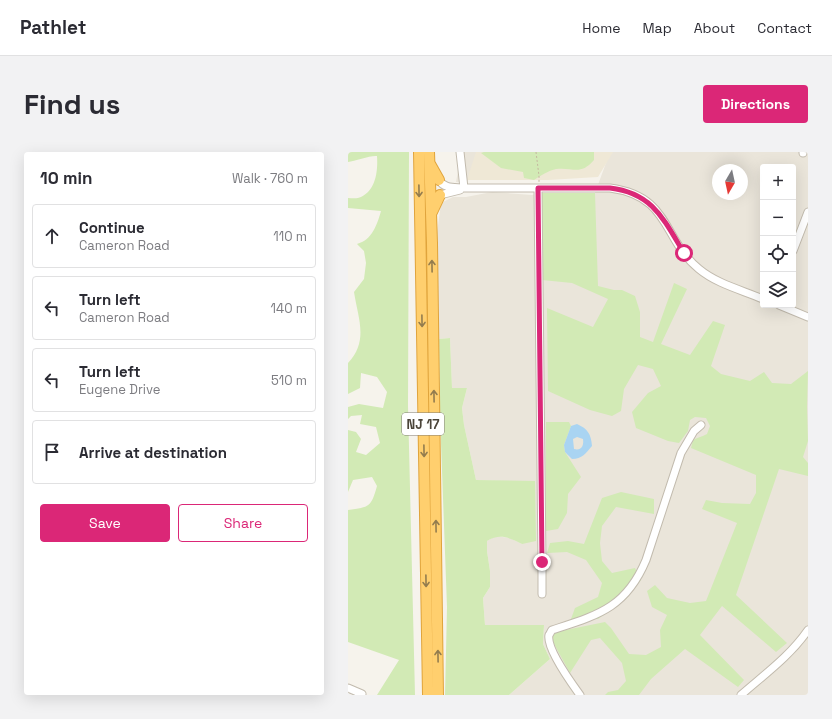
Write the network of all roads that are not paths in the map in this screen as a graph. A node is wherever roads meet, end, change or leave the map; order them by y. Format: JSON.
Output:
{"nodes":[{"id":1,"x":419,"y":152,"type":"edge"},
{"id":2,"x":429,"y":152,"type":"edge"},
{"id":3,"x":460,"y":152,"type":"edge"},
{"id":4,"x":430,"y":162,"type":"junction"},
{"id":5,"x":439,"y":180,"type":"joint"},
{"id":6,"x":464,"y":188,"type":"junction"},
{"id":7,"x":538,"y":188,"type":"junction"},
{"id":8,"x":440,"y":195,"type":"joint"},
{"id":9,"x":808,"y":212,"type":"edge"},
{"id":10,"x":431,"y":214,"type":"junction"},
{"id":11,"x":796,"y":244,"type":"edge"},
{"id":12,"x":760,"y":298,"type":"edge"},
{"id":13,"x":786,"y":308,"type":"edge"},
{"id":14,"x":808,"y":317,"type":"edge"},
{"id":15,"x":701,"y":425,"type":"dead end"},
{"id":16,"x":542,"y":594,"type":"dead end"},
{"id":17,"x":808,"y":630,"type":"edge"},
{"id":18,"x":348,"y":688,"type":"edge"},
{"id":19,"x":362,"y":694,"type":"dead end"},
{"id":20,"x":428,"y":695,"type":"edge"},
{"id":21,"x":438,"y":695,"type":"edge"},
{"id":22,"x":580,"y":695,"type":"edge"},
{"id":23,"x":742,"y":695,"type":"edge"}],
"edges":[{"from":1,"to":20,"type":"highway","number":"NJ 17","one_way":true},
{"from":2,"to":4,"type":"highway","number":"NJ 17"},
{"from":3,"to":6,"type":"street"},
{"from":4,"to":5,"type":"highway"},
{"from":4,"to":10,"type":"highway","number":"NJ 17"},
{"from":5,"to":6,"type":"street"},
{"from":6,"to":7,"type":"street"},
{"from":6,"to":8,"type":"street"},
{"from":7,"to":12,"type":"street"},
{"from":7,"to":16,"type":"street"},
{"from":8,"to":10,"type":"highway"},
{"from":9,"to":11,"type":"street"},
{"from":21,"to":10,"type":"highway","number":"NJ 17","one_way":true},
{"from":13,"to":14,"type":"street"},
{"from":15,"to":22,"type":"street"},
{"from":17,"to":23,"type":"street"},
{"from":18,"to":19,"type":"street"}]}
